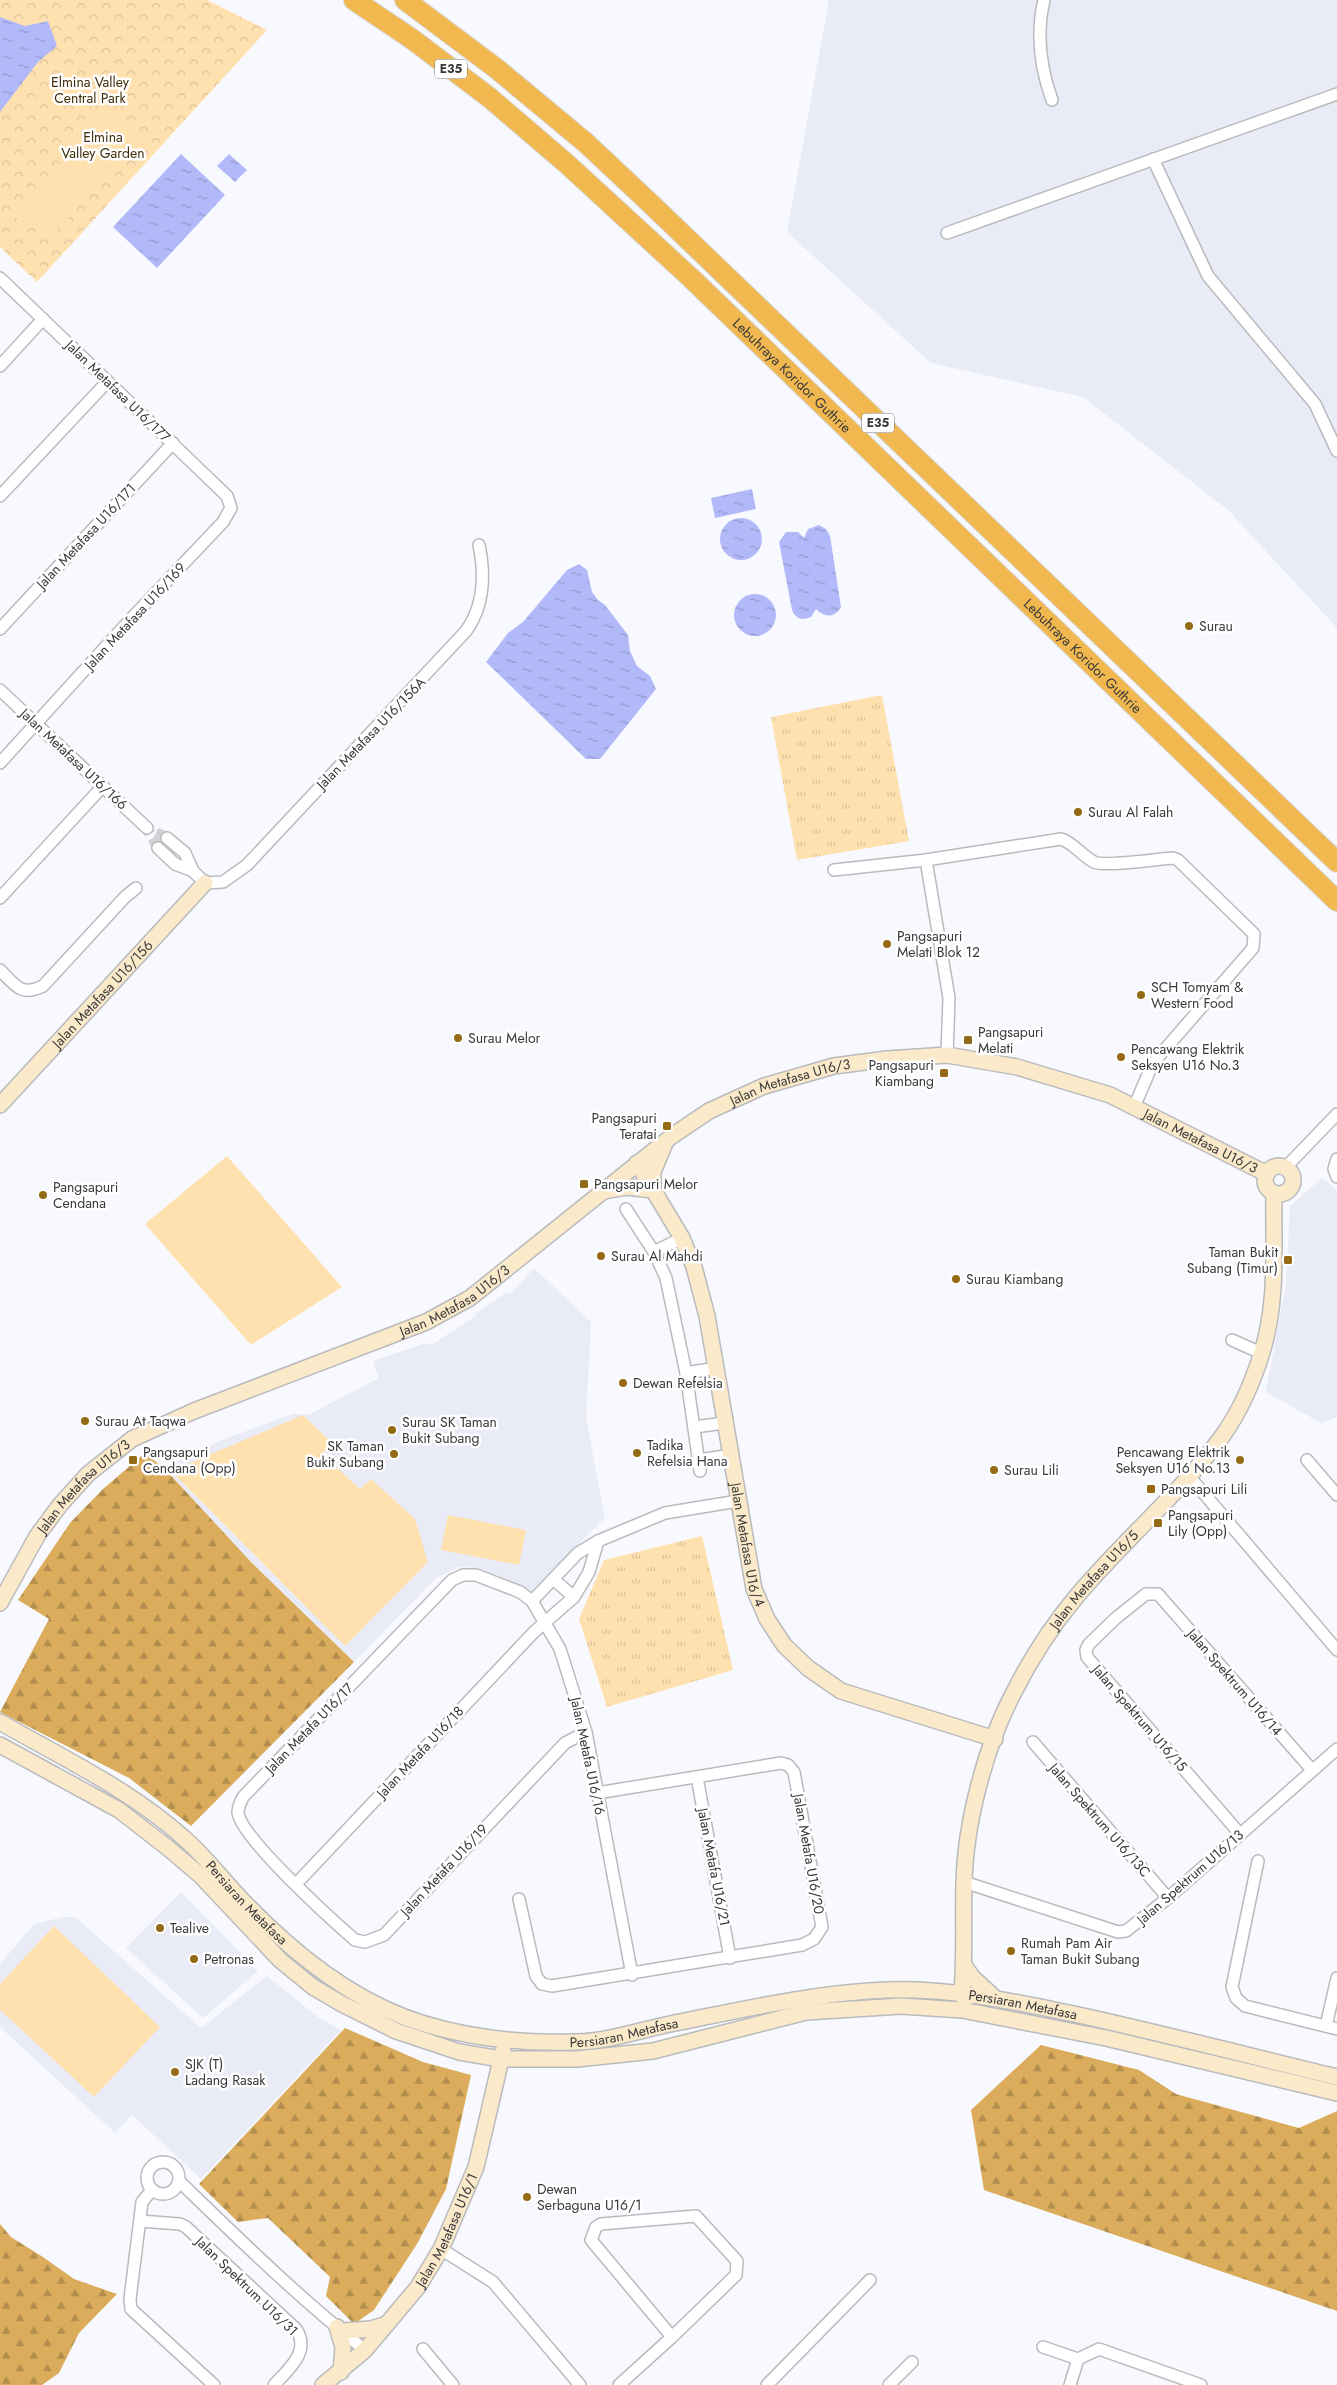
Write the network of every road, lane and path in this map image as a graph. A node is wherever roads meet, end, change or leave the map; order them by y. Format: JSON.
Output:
{"nodes":[{"id":1,"x":354,"y":0,"type":"edge"},
{"id":2,"x":405,"y":0,"type":"edge"},
{"id":3,"x":1044,"y":0,"type":"edge"},
{"id":4,"x":1337,"y":94,"type":"edge"},
{"id":5,"x":1052,"y":100,"type":"dead end"},
{"id":6,"x":1153,"y":159,"type":"junction"},
{"id":7,"x":947,"y":233,"type":"dead end"},
{"id":8,"x":0,"y":278,"type":"edge"},
{"id":9,"x":43,"y":319,"type":"junction"},
{"id":10,"x":0,"y":366,"type":"edge"},
{"id":11,"x":107,"y":382,"type":"junction"},
{"id":12,"x":173,"y":443,"type":"junction"},
{"id":13,"x":1337,"y":450,"type":"edge"},
{"id":14,"x":0,"y":496,"type":"edge"},
{"id":15,"x":231,"y":508,"type":"joint"},
{"id":16,"x":479,"y":545,"type":"dead end"},
{"id":17,"x":0,"y":629,"type":"edge"},
{"id":18,"x":0,"y":690,"type":"edge"},
{"id":19,"x":37,"y":723,"type":"junction"},
{"id":20,"x":0,"y":764,"type":"edge"},
{"id":21,"x":103,"y":786,"type":"junction"},
{"id":22,"x":147,"y":828,"type":"dead end"},
{"id":23,"x":167,"y":838,"type":"tunnel mouth"},
{"id":24,"x":158,"y":848,"type":"tunnel mouth"},
{"id":25,"x":926,"y":860,"type":"junction"},
{"id":26,"x":1337,"y":862,"type":"edge"},
{"id":27,"x":834,"y":870,"type":"dead end"},
{"id":28,"x":193,"y":871,"type":"junction"},
{"id":29,"x":205,"y":883,"type":"junction"},
{"id":30,"x":136,"y":888,"type":"dead end"},
{"id":31,"x":0,"y":898,"type":"edge"},
{"id":32,"x":1337,"y":901,"type":"edge"},
{"id":33,"x":0,"y":970,"type":"edge"},
{"id":34,"x":947,"y":1055,"type":"junction"},
{"id":35,"x":0,"y":1105,"type":"edge"},
{"id":36,"x":1134,"y":1107,"type":"junction"},
{"id":37,"x":1337,"y":1114,"type":"edge"},
{"id":38,"x":667,"y":1140,"type":"junction"},
{"id":39,"x":1337,"y":1159,"type":"edge"},
{"id":40,"x":637,"y":1163,"type":"junction"},
{"id":41,"x":1285,"y":1168,"type":"junction"},
{"id":42,"x":1267,"y":1174,"type":"junction"},
{"id":43,"x":1337,"y":1177,"type":"edge"},
{"id":44,"x":653,"y":1190,"type":"junction"},
{"id":45,"x":601,"y":1192,"type":"junction"},
{"id":46,"x":1274,"y":1193,"type":"junction"},
{"id":47,"x":626,"y":1209,"type":"dead end"},
{"id":48,"x":682,"y":1238,"type":"junction"},
{"id":49,"x":654,"y":1252,"type":"junction"},
{"id":50,"x":1232,"y":1340,"type":"dead end"},
{"id":51,"x":1261,"y":1353,"type":"junction"},
{"id":52,"x":716,"y":1368,"type":"junction"},
{"id":53,"x":686,"y":1373,"type":"junction"},
{"id":54,"x":725,"y":1423,"type":"junction"},
{"id":55,"x":694,"y":1427,"type":"junction"},
{"id":56,"x":731,"y":1456,"type":"junction"},
{"id":57,"x":1307,"y":1460,"type":"dead end"},
{"id":58,"x":1188,"y":1476,"type":"junction"},
{"id":59,"x":1337,"y":1495,"type":"edge"},
{"id":60,"x":738,"y":1501,"type":"junction"},
{"id":61,"x":598,"y":1540,"type":"junction"},
{"id":62,"x":553,"y":1579,"type":"junction"},
{"id":63,"x":452,"y":1580,"type":"joint"},
{"id":64,"x":1158,"y":1594,"type":"joint"},
{"id":65,"x":574,"y":1597,"type":"junction"},
{"id":66,"x":532,"y":1601,"type":"junction"},
{"id":67,"x":0,"y":1603,"type":"edge"},
{"id":68,"x":546,"y":1622,"type":"junction"},
{"id":69,"x":1337,"y":1650,"type":"edge"},
{"id":70,"x":0,"y":1722,"type":"edge"},
{"id":71,"x":586,"y":1732,"type":"junction"},
{"id":72,"x":995,"y":1739,"type":"junction"},
{"id":73,"x":1033,"y":1742,"type":"dead end"},
{"id":74,"x":0,"y":1745,"type":"edge"},
{"id":75,"x":1337,"y":1749,"type":"edge"},
{"id":76,"x":1312,"y":1770,"type":"junction"},
{"id":77,"x":697,"y":1777,"type":"junction"},
{"id":78,"x":598,"y":1793,"type":"junction"},
{"id":79,"x":1240,"y":1834,"type":"junction"},
{"id":80,"x":1258,"y":1861,"type":"dead end"},
{"id":81,"x":964,"y":1882,"type":"junction"},
{"id":82,"x":296,"y":1884,"type":"junction"},
{"id":83,"x":1168,"y":1898,"type":"junction"},
{"id":84,"x":519,"y":1899,"type":"dead end"},
{"id":85,"x":730,"y":1958,"type":"junction"},
{"id":86,"x":964,"y":1965,"type":"junction"},
{"id":87,"x":632,"y":1975,"type":"junction"},
{"id":88,"x":1337,"y":1978,"type":"edge"},
{"id":89,"x":939,"y":1991,"type":"junction"},
{"id":90,"x":962,"y":1992,"type":"junction"},
{"id":91,"x":994,"y":1997,"type":"junction"},
{"id":92,"x":984,"y":2014,"type":"junction"},
{"id":93,"x":1331,"y":2027,"type":"edge"},
{"id":94,"x":505,"y":2039,"type":"junction"},
{"id":95,"x":501,"y":2059,"type":"junction"},
{"id":96,"x":1337,"y":2077,"type":"edge"},
{"id":97,"x":1337,"y":2093,"type":"edge"},
{"id":98,"x":179,"y":2181,"type":"junction"},
{"id":99,"x":152,"y":2190,"type":"junction"},
{"id":100,"x":140,"y":2221,"type":"junction"},
{"id":101,"x":441,"y":2249,"type":"junction"},
{"id":102,"x":870,"y":2280,"type":"dead end"},
{"id":103,"x":387,"y":2324,"type":"junction"},
{"id":104,"x":340,"y":2330,"type":"junction"},
{"id":105,"x":672,"y":2337,"type":"junction"},
{"id":106,"x":1043,"y":2347,"type":"dead end"},
{"id":107,"x":423,"y":2349,"type":"dead end"},
{"id":108,"x":365,"y":2350,"type":"junction"},
{"id":109,"x":1078,"y":2359,"type":"junction"},
{"id":110,"x":912,"y":2362,"type":"dead end"},
{"id":111,"x":341,"y":2372,"type":"junction"},
{"id":112,"x":1186,"y":2383,"type":"edge"},
{"id":113,"x":214,"y":2385,"type":"edge"},
{"id":114,"x":274,"y":2385,"type":"edge"},
{"id":115,"x":324,"y":2385,"type":"edge"},
{"id":116,"x":453,"y":2385,"type":"edge"},
{"id":117,"x":580,"y":2385,"type":"edge"},
{"id":118,"x":618,"y":2385,"type":"edge"},
{"id":119,"x":767,"y":2385,"type":"edge"},
{"id":120,"x":889,"y":2385,"type":"edge"},
{"id":121,"x":1070,"y":2385,"type":"edge"},
{"id":122,"x":1200,"y":2385,"type":"edge"}],
"edges":[{"from":1,"to":32,"type":"highway","name":"Lebuhraya Koridor Guthrie","number":"E35"},
{"from":2,"to":26,"type":"highway","name":"Lebuhraya Koridor Guthrie","number":"E35"},
{"from":3,"to":5,"type":"street"},
{"from":4,"to":6,"type":"street"},
{"from":6,"to":7,"type":"street"},
{"from":6,"to":13,"type":"street"},
{"from":8,"to":9,"type":"street","name":"Jalan Metafasa U16/177"},
{"from":9,"to":10,"type":"street"},
{"from":9,"to":11,"type":"street","name":"Jalan Metafasa U16/177"},
{"from":11,"to":12,"type":"street","name":"Jalan Metafasa U16/177"},
{"from":11,"to":14,"type":"street"},
{"from":12,"to":15,"type":"street","name":"Jalan Metafasa U16/177"},
{"from":12,"to":17,"type":"street","name":"Jalan Metafasa U16/171"},
{"from":15,"to":19,"type":"street","name":"Jalan Metafasa U16/169"},
{"from":16,"to":29,"type":"street","name":"Jalan Metafasa U16/156A"},
{"from":18,"to":19,"type":"street","name":"Jalan Metafasa U16/166"},
{"from":19,"to":20,"type":"street","name":"Jalan Metafasa U16/169"},
{"from":19,"to":21,"type":"street","name":"Jalan Metafasa U16/166"},
{"from":21,"to":22,"type":"street","name":"Jalan Metafasa U16/166"},
{"from":21,"to":31,"type":"street"},
{"from":23,"to":28,"type":"street"},
{"from":24,"to":28,"type":"street"},
{"from":25,"to":27,"type":"street","name":"Jalan Metafasa U16/3"},
{"from":25,"to":34,"type":"street"},
{"from":25,"to":36,"type":"street","name":"Jalan Metafasa U16/3"},
{"from":28,"to":29,"type":"street"},
{"from":29,"to":35,"type":"street","name":"Jalan Metafasa U16/156"},
{"from":30,"to":33,"type":"street"},
{"from":34,"to":36,"type":"street","name":"Jalan Metafasa U16/3"},
{"from":34,"to":38,"type":"street","name":"Jalan Metafasa U16/3"},
{"from":36,"to":42,"type":"street","name":"Jalan Metafasa U16/3"},
{"from":37,"to":41,"type":"street"},
{"from":38,"to":40,"type":"street","name":"Jalan Metafasa U16/3"},
{"from":38,"to":44,"type":"street"},
{"from":39,"to":43,"type":"street"},
{"from":40,"to":44,"type":"street","name":"Jalan Metafasa U16/4"},
{"from":40,"to":45,"type":"street","name":"Jalan Metafasa U16/3"},
{"from":41,"to":42,"type":"street"},
{"from":41,"to":46,"type":"street"},
{"from":42,"to":46,"type":"street"},
{"from":44,"to":45,"type":"street"},
{"from":44,"to":48,"type":"street","name":"Jalan Metafasa U16/4"},
{"from":45,"to":67,"type":"street","name":"Jalan Metafasa U16/3"},
{"from":46,"to":51,"type":"street","name":"Jalan Metafasa U16/5"},
{"from":47,"to":49,"type":"street"},
{"from":48,"to":49,"type":"street"},
{"from":48,"to":52,"type":"street","name":"Jalan Metafasa U16/4"},
{"from":49,"to":53,"type":"street"},
{"from":50,"to":51,"type":"street"},
{"from":51,"to":58,"type":"street","name":"Jalan Metafasa U16/5"},
{"from":52,"to":53,"type":"street"},
{"from":52,"to":54,"type":"street","name":"Jalan Metafasa U16/4"},
{"from":53,"to":55,"type":"street"},
{"from":54,"to":55,"type":"street"},
{"from":54,"to":56,"type":"street","name":"Jalan Metafasa U16/4"},
{"from":55,"to":56,"type":"street"},
{"from":56,"to":60,"type":"street","name":"Jalan Metafasa U16/4"},
{"from":57,"to":59,"type":"street"},
{"from":58,"to":69,"type":"street"},
{"from":58,"to":72,"type":"street","name":"Jalan Metafasa U16/5"},
{"from":60,"to":61,"type":"street"},
{"from":60,"to":72,"type":"street","name":"Jalan Metafasa U16/4"},
{"from":61,"to":62,"type":"street"},
{"from":61,"to":65,"type":"street","name":"Jalan Metafa U16/18"},
{"from":62,"to":65,"type":"street"},
{"from":62,"to":66,"type":"street"},
{"from":63,"to":66,"type":"street","name":"Jalan Metafa U16/16"},
{"from":63,"to":82,"type":"street","name":"Jalan Metafa U16/17"},
{"from":64,"to":76,"type":"street","name":"Jalan Spektrum U16/14"},
{"from":64,"to":79,"type":"street","name":"Jalan Spektrum U16/15"},
{"from":65,"to":68,"type":"street","name":"Jalan Metafa U16/18"},
{"from":66,"to":68,"type":"street","name":"Jalan Metafa U16/16"},
{"from":68,"to":71,"type":"street","name":"Jalan Metafa U16/16"},
{"from":68,"to":82,"type":"street","name":"Jalan Metafa U16/18"},
{"from":70,"to":94,"type":"street","name":"Persiaran Metafasa"},
{"from":71,"to":78,"type":"street","name":"Jalan Metafa U16/16"},
{"from":71,"to":82,"type":"street","name":"Jalan Metafa U16/19"},
{"from":72,"to":81,"type":"street","name":"Jalan Metafasa U16/5"},
{"from":73,"to":83,"type":"street","name":"Jalan Spektrum U16/13C"},
{"from":74,"to":95,"type":"street","name":"Persiaran Metafasa"},
{"from":75,"to":76,"type":"street","name":"Jalan Spektrum U16/13"},
{"from":76,"to":79,"type":"street","name":"Jalan Spektrum U16/13"},
{"from":77,"to":78,"type":"street","name":"Jalan Metafa U16/20"},
{"from":77,"to":85,"type":"street","name":"Jalan Metafa U16/21"},
{"from":77,"to":85,"type":"street","name":"Jalan Metafa U16/20"},
{"from":78,"to":87,"type":"street","name":"Jalan Metafa U16/16"},
{"from":79,"to":83,"type":"street","name":"Jalan Spektrum U16/13"},
{"from":80,"to":93,"type":"street"},
{"from":81,"to":83,"type":"street","name":"Jalan Spektrum U16/13"},
{"from":81,"to":86,"type":"street","name":"Jalan Metafasa U16/5"},
{"from":84,"to":87,"type":"street","name":"Jalan Metafa U16/20"},
{"from":85,"to":87,"type":"street","name":"Jalan Metafa U16/20"},
{"from":86,"to":89,"type":"street"},
{"from":86,"to":90,"type":"street","name":"Jalan Metafasa U16/5"},
{"from":86,"to":91,"type":"street"},
{"from":88,"to":93,"type":"street"},
{"from":89,"to":90,"type":"street","name":"Persiaran Metafasa"},
{"from":89,"to":94,"type":"street","name":"Persiaran Metafasa"},
{"from":90,"to":91,"type":"street","name":"Persiaran Metafasa"},
{"from":90,"to":92,"type":"street"},
{"from":91,"to":96,"type":"street","name":"Persiaran Metafasa"},
{"from":92,"to":95,"type":"street","name":"Persiaran Metafasa"},
{"from":92,"to":97,"type":"street","name":"Persiaran Metafasa"},
{"from":94,"to":95,"type":"street","name":"Jalan Metafasa U16/1"},
{"from":95,"to":101,"type":"street","name":"Jalan Metafasa U16/1"},
{"from":98,"to":99,"type":"street"},
{"from":98,"to":99,"type":"street"},
{"from":98,"to":104,"type":"street"},
{"from":99,"to":100,"type":"street"},
{"from":100,"to":113,"type":"street"},
{"from":100,"to":114,"type":"street","name":"Jalan Spektrum U16/31"},
{"from":101,"to":103,"type":"street","name":"Jalan Metafasa U16/1"},
{"from":101,"to":117,"type":"street"},
{"from":102,"to":119,"type":"street"},
{"from":103,"to":104,"type":"street"},
{"from":103,"to":108,"type":"street","name":"Jalan Metafasa U16/1"},
{"from":104,"to":108,"type":"street"},
{"from":104,"to":111,"type":"street"},
{"from":105,"to":105,"type":"street"},
{"from":105,"to":118,"type":"street"},
{"from":106,"to":109,"type":"street"},
{"from":107,"to":116,"type":"street"},
{"from":108,"to":111,"type":"street","name":"Jalan Metafasa U16/1"},
{"from":109,"to":112,"type":"street"},
{"from":109,"to":121,"type":"street"},
{"from":110,"to":120,"type":"street"},
{"from":111,"to":115,"type":"street","name":"Jalan Metafasa U16/1"},
{"from":112,"to":122,"type":"street"}]}
